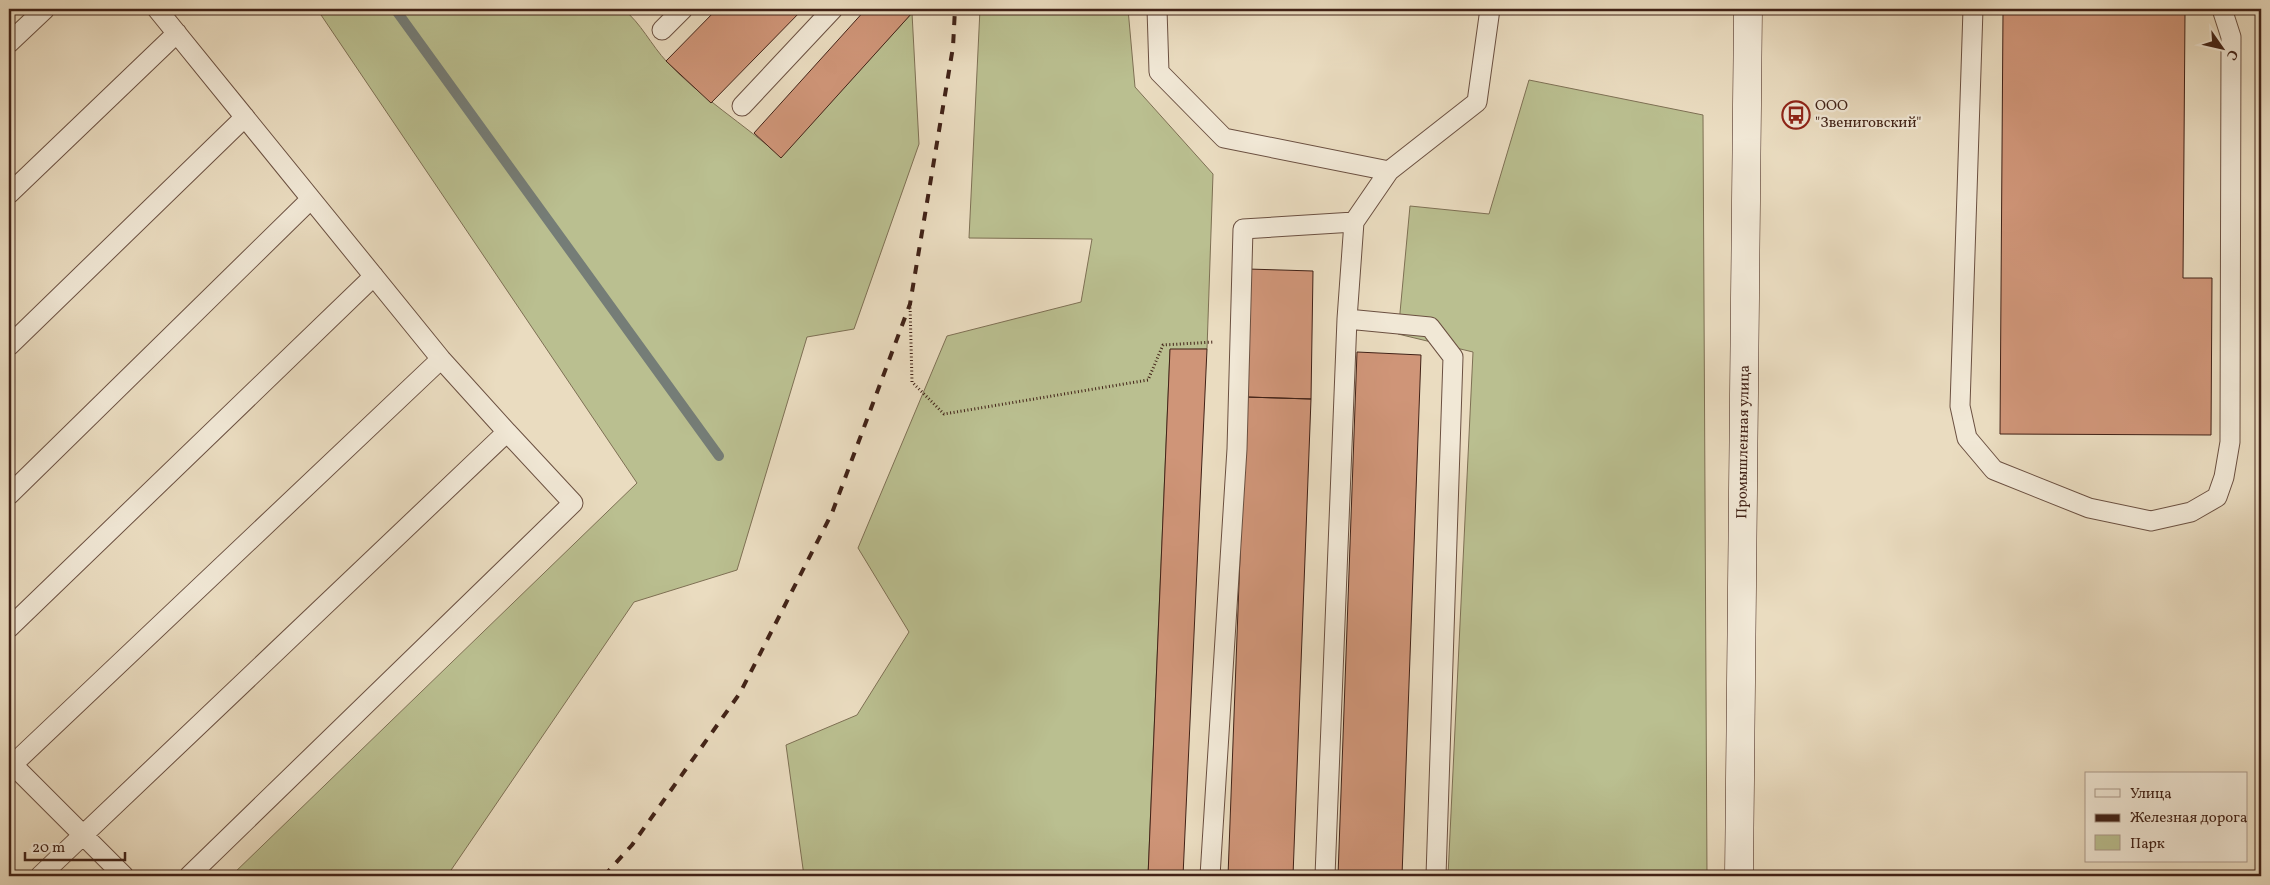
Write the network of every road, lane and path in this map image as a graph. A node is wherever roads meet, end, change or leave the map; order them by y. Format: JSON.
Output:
{"nodes":[{"id":1,"x":45,"y":9,"type":"edge"},
{"id":2,"x":158,"y":9,"type":"edge"},
{"id":3,"x":683,"y":9,"type":"edge"},
{"id":4,"x":833,"y":9,"type":"edge"},
{"id":5,"x":1156,"y":9,"type":"edge"},
{"id":6,"x":1490,"y":9,"type":"edge"},
{"id":7,"x":1748,"y":9,"type":"edge"},
{"id":8,"x":1973,"y":9,"type":"edge"},
{"id":9,"x":2222,"y":9,"type":"edge"},
{"id":10,"x":662,"y":30,"type":"dead end"},
{"id":11,"x":177,"y":33,"type":"junction"},
{"id":12,"x":9,"y":43,"type":"edge"},
{"id":13,"x":742,"y":106,"type":"dead end"},
{"id":14,"x":244,"y":117,"type":"junction"},
{"id":15,"x":1389,"y":171,"type":"junction"},
{"id":16,"x":9,"y":194,"type":"edge"},
{"id":17,"x":311,"y":199,"type":"junction"},
{"id":18,"x":1354,"y":222,"type":"junction"},
{"id":19,"x":374,"y":276,"type":"junction"},
{"id":20,"x":910,"y":304,"type":"dead end"},
{"id":21,"x":1347,"y":318,"type":"junction"},
{"id":22,"x":1239,"y":340,"type":"junction"},
{"id":23,"x":9,"y":346,"type":"edge"},
{"id":24,"x":441,"y":358,"type":"junction"},
{"id":25,"x":507,"y":432,"type":"junction"},
{"id":26,"x":9,"y":495,"type":"edge"},
{"id":27,"x":9,"y":628,"type":"edge"},
{"id":28,"x":10,"y":765,"type":"edge"},
{"id":29,"x":83,"y":835,"type":"junction"},
{"id":30,"x":40,"y":876,"type":"edge"},
{"id":31,"x":124,"y":876,"type":"edge"},
{"id":32,"x":189,"y":876,"type":"edge"},
{"id":33,"x":1210,"y":876,"type":"edge"},
{"id":34,"x":1325,"y":876,"type":"edge"},
{"id":35,"x":1436,"y":876,"type":"edge"},
{"id":36,"x":1740,"y":876,"type":"edge"}],
"edges":[{"from":1,"to":12,"type":"lane"},
{"from":2,"to":11,"type":"lane"},
{"from":3,"to":10,"type":"lane"},
{"from":4,"to":13,"type":"lane"},
{"from":5,"to":15,"type":"lane"},
{"from":6,"to":15,"type":"lane"},
{"from":7,"to":36,"type":"street","name":"Промышленная улица"},
{"from":8,"to":9,"type":"lane"},
{"from":11,"to":14,"type":"lane"},
{"from":11,"to":16,"type":"lane"},
{"from":14,"to":17,"type":"lane"},
{"from":14,"to":23,"type":"lane"},
{"from":15,"to":18,"type":"lane"},
{"from":17,"to":19,"type":"lane"},
{"from":17,"to":26,"type":"lane"},
{"from":18,"to":21,"type":"lane"},
{"from":18,"to":22,"type":"lane"},
{"from":19,"to":24,"type":"lane"},
{"from":19,"to":27,"type":"lane"},
{"from":20,"to":22,"type":"path"},
{"from":21,"to":34,"type":"lane"},
{"from":21,"to":35,"type":"lane"},
{"from":22,"to":33,"type":"lane"},
{"from":24,"to":25,"type":"lane"},
{"from":24,"to":28,"type":"lane"},
{"from":25,"to":29,"type":"lane"},
{"from":25,"to":32,"type":"lane"},
{"from":28,"to":29,"type":"lane"},
{"from":29,"to":30,"type":"lane"},
{"from":29,"to":31,"type":"lane"}]}
